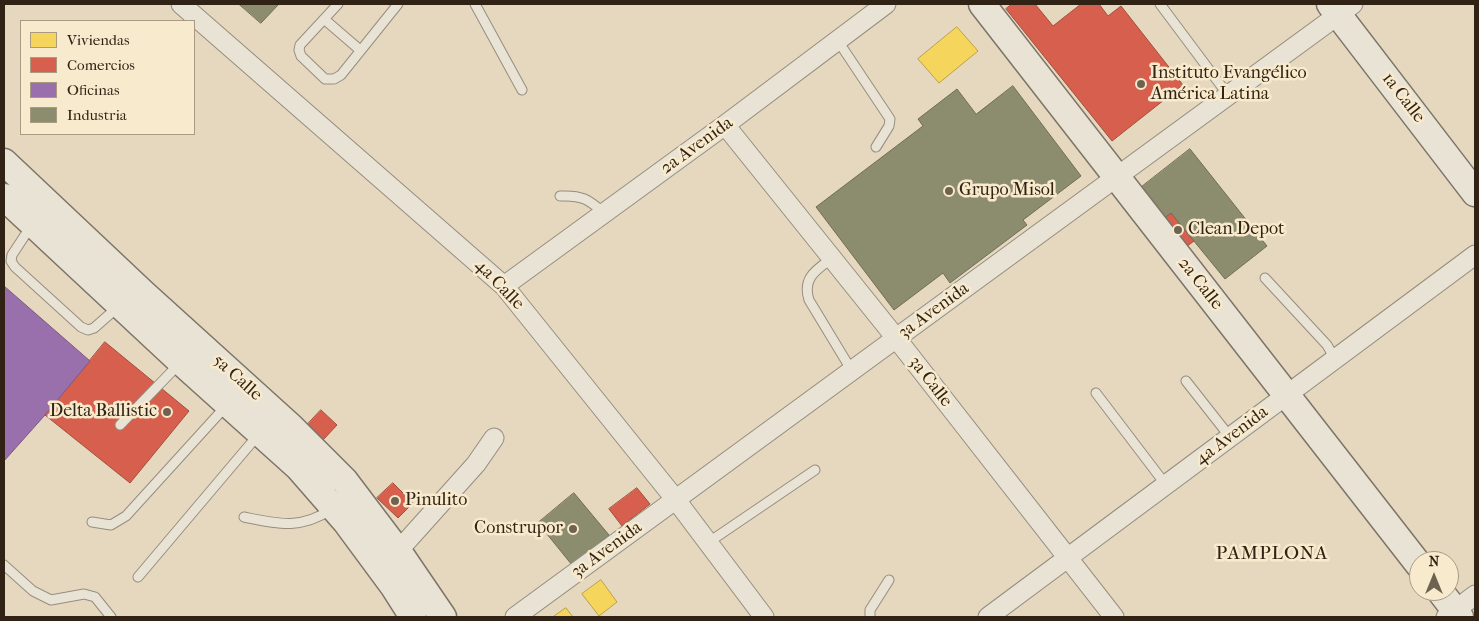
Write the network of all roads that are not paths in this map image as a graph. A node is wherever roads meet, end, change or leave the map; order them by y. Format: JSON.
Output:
{"nodes":[{"id":1,"x":180,"y":4,"type":"edge"},
{"id":2,"x":338,"y":4,"type":"edge"},
{"id":3,"x":398,"y":4,"type":"edge"},
{"id":4,"x":475,"y":4,"type":"edge"},
{"id":5,"x":886,"y":4,"type":"edge"},
{"id":6,"x":982,"y":4,"type":"edge"},
{"id":7,"x":1160,"y":4,"type":"edge"},
{"id":8,"x":1340,"y":7,"type":"edge"},
{"id":9,"x":324,"y":18,"type":"junction"},
{"id":10,"x":838,"y":41,"type":"junction"},
{"id":11,"x":360,"y":50,"type":"junction"},
{"id":12,"x":522,"y":90,"type":"dead end"},
{"id":13,"x":1228,"y":96,"type":"junction"},
{"id":14,"x":726,"y":126,"type":"junction"},
{"id":15,"x":876,"y":147,"type":"dead end"},
{"id":16,"x":4,"y":162,"type":"edge"},
{"id":17,"x":1117,"y":177,"type":"junction"},
{"id":18,"x":1475,"y":193,"type":"edge"},
{"id":19,"x":560,"y":196,"type":"dead end"},
{"id":20,"x":4,"y":197,"type":"edge"},
{"id":21,"x":605,"y":213,"type":"junction"},
{"id":22,"x":32,"y":224,"type":"junction"},
{"id":23,"x":1475,"y":255,"type":"edge"},
{"id":24,"x":832,"y":258,"type":"junction"},
{"id":25,"x":1265,"y":278,"type":"dead end"},
{"id":26,"x":504,"y":286,"type":"junction"},
{"id":27,"x":120,"y":305,"type":"junction"},
{"id":28,"x":896,"y":338,"type":"junction"},
{"id":29,"x":1335,"y":359,"type":"junction"},
{"id":30,"x":181,"y":362,"type":"junction"},
{"id":31,"x":852,"y":371,"type":"junction"},
{"id":32,"x":1186,"y":381,"type":"dead end"},
{"id":33,"x":1096,"y":393,"type":"dead end"},
{"id":34,"x":1287,"y":395,"type":"junction"},
{"id":35,"x":228,"y":404,"type":"junction"},
{"id":36,"x":120,"y":425,"type":"dead end"},
{"id":37,"x":260,"y":433,"type":"junction"},
{"id":38,"x":1230,"y":437,"type":"junction"},
{"id":39,"x":494,"y":438,"type":"dead end"},
{"id":40,"x":815,"y":470,"type":"dead end"},
{"id":41,"x":1166,"y":485,"type":"junction"},
{"id":42,"x":676,"y":500,"type":"junction"},
{"id":43,"x":349,"y":512,"type":"junction"},
{"id":44,"x":244,"y":517,"type":"dead end"},
{"id":45,"x":92,"y":522,"type":"dead end"},
{"id":46,"x":709,"y":542,"type":"junction"},
{"id":47,"x":398,"y":551,"type":"junction"},
{"id":48,"x":1409,"y":552,"type":"edge"},
{"id":49,"x":1067,"y":558,"type":"junction"},
{"id":50,"x":4,"y":565,"type":"edge"},
{"id":51,"x":138,"y":577,"type":"dead end"},
{"id":52,"x":889,"y":580,"type":"dead end"},
{"id":53,"x":1475,"y":595,"type":"edge"},
{"id":54,"x":1450,"y":609,"type":"edge"},
{"id":55,"x":110,"y":617,"type":"edge"},
{"id":56,"x":413,"y":617,"type":"edge"},
{"id":57,"x":443,"y":617,"type":"edge"},
{"id":58,"x":515,"y":617,"type":"edge"},
{"id":59,"x":764,"y":617,"type":"edge"},
{"id":60,"x":870,"y":617,"type":"edge"},
{"id":61,"x":988,"y":617,"type":"edge"},
{"id":62,"x":1114,"y":617,"type":"edge"}],
"edges":[{"from":1,"to":26,"type":"street","name":"4a Calle"},
{"from":2,"to":9,"type":"lane"},
{"from":3,"to":11,"type":"lane"},
{"from":4,"to":12,"type":"lane"},
{"from":5,"to":10,"type":"street","name":"2a Avenida"},
{"from":6,"to":17,"type":"main road","name":"2a Calle"},
{"from":7,"to":13,"type":"lane"},
{"from":8,"to":13,"type":"street","name":"3a Avenida"},
{"from":8,"to":18,"type":"main road","name":"1a Calle"},
{"from":9,"to":11,"type":"lane"},
{"from":9,"to":11,"type":"lane"},
{"from":10,"to":14,"type":"street","name":"2a Avenida"},
{"from":10,"to":15,"type":"lane"},
{"from":13,"to":17,"type":"street","name":"3a Avenida"},
{"from":14,"to":21,"type":"street","name":"2a Avenida"},
{"from":14,"to":24,"type":"street","name":"3a Calle"},
{"from":16,"to":43,"type":"main road","name":"5a Calle"},
{"from":17,"to":28,"type":"street","name":"3a Avenida"},
{"from":17,"to":34,"type":"main road","name":"2a Calle"},
{"from":19,"to":21,"type":"lane"},
{"from":20,"to":22,"type":"main road","name":"5a Calle"},
{"from":21,"to":26,"type":"street","name":"2a Avenida"},
{"from":22,"to":27,"type":"main road","name":"5a Calle"},
{"from":22,"to":27,"type":"lane"},
{"from":23,"to":29,"type":"street","name":"4a Avenida"},
{"from":24,"to":28,"type":"street","name":"3a Calle"},
{"from":24,"to":31,"type":"lane"},
{"from":25,"to":29,"type":"lane"},
{"from":26,"to":42,"type":"street","name":"4a Calle"},
{"from":27,"to":30,"type":"main road","name":"5a Calle"},
{"from":28,"to":31,"type":"street","name":"3a Avenida"},
{"from":28,"to":49,"type":"street","name":"3a Calle"},
{"from":29,"to":34,"type":"street","name":"4a Avenida"},
{"from":30,"to":35,"type":"main road","name":"5a Calle"},
{"from":30,"to":36,"type":"lane"},
{"from":31,"to":42,"type":"street","name":"3a Avenida"},
{"from":32,"to":38,"type":"lane"},
{"from":33,"to":41,"type":"lane"},
{"from":34,"to":38,"type":"street","name":"4a Avenida"},
{"from":34,"to":48,"type":"main road","name":"2a Calle"},
{"from":35,"to":37,"type":"main road","name":"5a Calle"},
{"from":35,"to":45,"type":"lane"},
{"from":37,"to":43,"type":"main road","name":"5a Calle"},
{"from":37,"to":51,"type":"lane"},
{"from":38,"to":41,"type":"street","name":"4a Avenida"},
{"from":39,"to":47,"type":"street"},
{"from":40,"to":46,"type":"lane"},
{"from":41,"to":49,"type":"street","name":"4a Avenida"},
{"from":42,"to":46,"type":"street","name":"4a Calle"},
{"from":42,"to":58,"type":"street","name":"3a Avenida"},
{"from":43,"to":44,"type":"lane"},
{"from":43,"to":47,"type":"main road","name":"5a Calle"},
{"from":43,"to":56,"type":"main road","name":"5a Calle"},
{"from":46,"to":59,"type":"street","name":"4a Calle"},
{"from":47,"to":57,"type":"main road","name":"5a Calle"},
{"from":49,"to":61,"type":"street","name":"4a Avenida"},
{"from":49,"to":62,"type":"street","name":"3a Calle"},
{"from":50,"to":55,"type":"lane"},
{"from":52,"to":60,"type":"lane"},
{"from":53,"to":54,"type":"street"}]}
